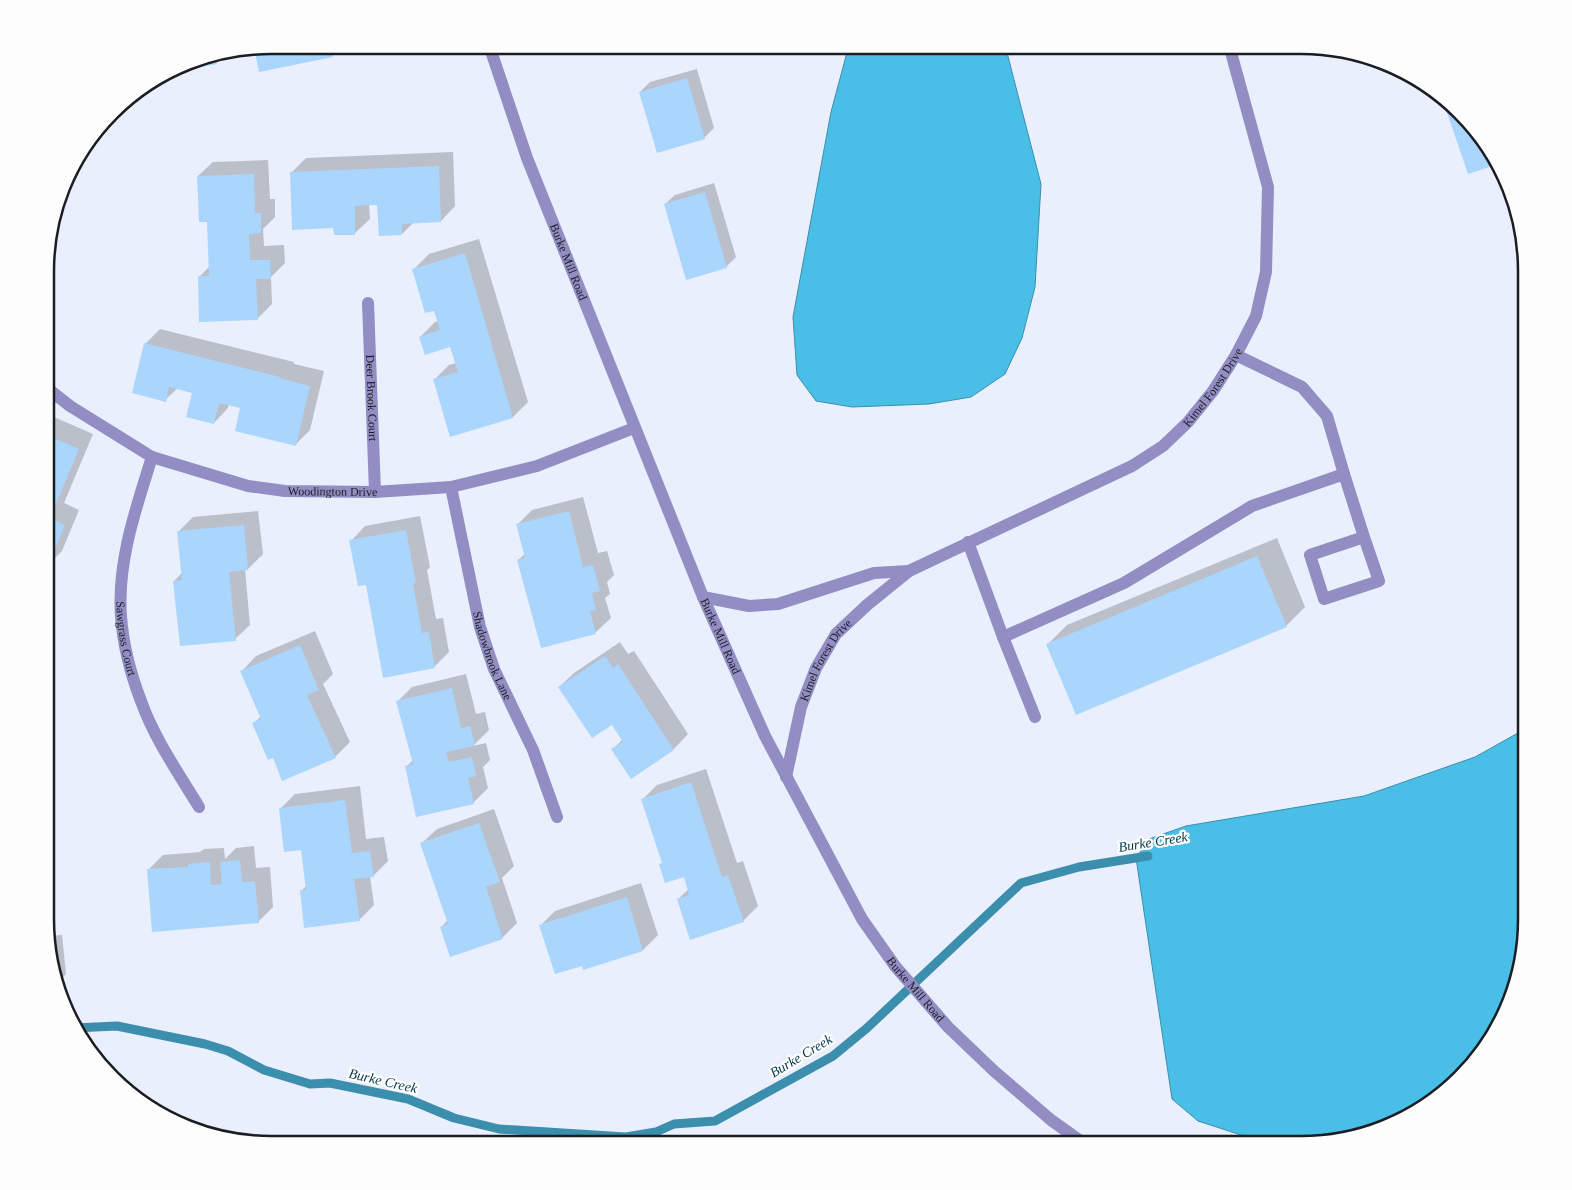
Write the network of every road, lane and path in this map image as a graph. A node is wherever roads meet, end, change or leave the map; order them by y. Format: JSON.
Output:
{"nodes":[{"id":1,"x":492,"y":54,"type":"edge"},
{"id":2,"x":1231,"y":54,"type":"edge"},
{"id":3,"x":368,"y":303,"type":"dead end"},
{"id":4,"x":1236,"y":355,"type":"junction"},
{"id":5,"x":54,"y":393,"type":"edge"},
{"id":6,"x":634,"y":428,"type":"junction"},
{"id":7,"x":152,"y":457,"type":"junction"},
{"id":8,"x":1344,"y":474,"type":"junction"},
{"id":9,"x":451,"y":487,"type":"junction"},
{"id":10,"x":375,"y":492,"type":"junction"},
{"id":11,"x":1364,"y":537,"type":"junction"},
{"id":12,"x":968,"y":542,"type":"junction"},
{"id":13,"x":909,"y":571,"type":"junction"},
{"id":14,"x":703,"y":597,"type":"junction"},
{"id":15,"x":1003,"y":637,"type":"junction"},
{"id":16,"x":1035,"y":717,"type":"dead end"},
{"id":17,"x":786,"y":777,"type":"junction"},
{"id":18,"x":199,"y":808,"type":"dead end"},
{"id":19,"x":557,"y":817,"type":"dead end"},
{"id":20,"x":1073,"y":1136,"type":"edge"}],
"edges":[{"from":1,"to":6,"type":"street","name":"Burke Mill Road"},
{"from":2,"to":4,"type":"street","name":"Kimel Forest Drive"},
{"from":3,"to":10,"type":"street","name":"Deer Brook Court"},
{"from":4,"to":8,"type":"street"},
{"from":4,"to":12,"type":"street","name":"Kimel Forest Drive"},
{"from":5,"to":7,"type":"street","name":"Woodington Drive"},
{"from":6,"to":9,"type":"street","name":"Woodington Drive"},
{"from":6,"to":14,"type":"street","name":"Burke Mill Road"},
{"from":7,"to":10,"type":"street","name":"Woodington Drive"},
{"from":7,"to":18,"type":"street","name":"Sawgrass Court"},
{"from":8,"to":11,"type":"street"},
{"from":8,"to":15,"type":"street"},
{"from":9,"to":10,"type":"street","name":"Woodington Drive"},
{"from":9,"to":19,"type":"street","name":"Shadowbrook Lane"},
{"from":11,"to":11,"type":"street"},
{"from":12,"to":13,"type":"street","name":"Kimel Forest Drive"},
{"from":12,"to":15,"type":"street"},
{"from":13,"to":14,"type":"street","name":"Kimel Forest Drive"},
{"from":13,"to":17,"type":"street","name":"Kimel Forest Drive"},
{"from":14,"to":17,"type":"street","name":"Burke Mill Road"},
{"from":15,"to":16,"type":"street"},
{"from":17,"to":20,"type":"street","name":"Burke Mill Road"}]}
